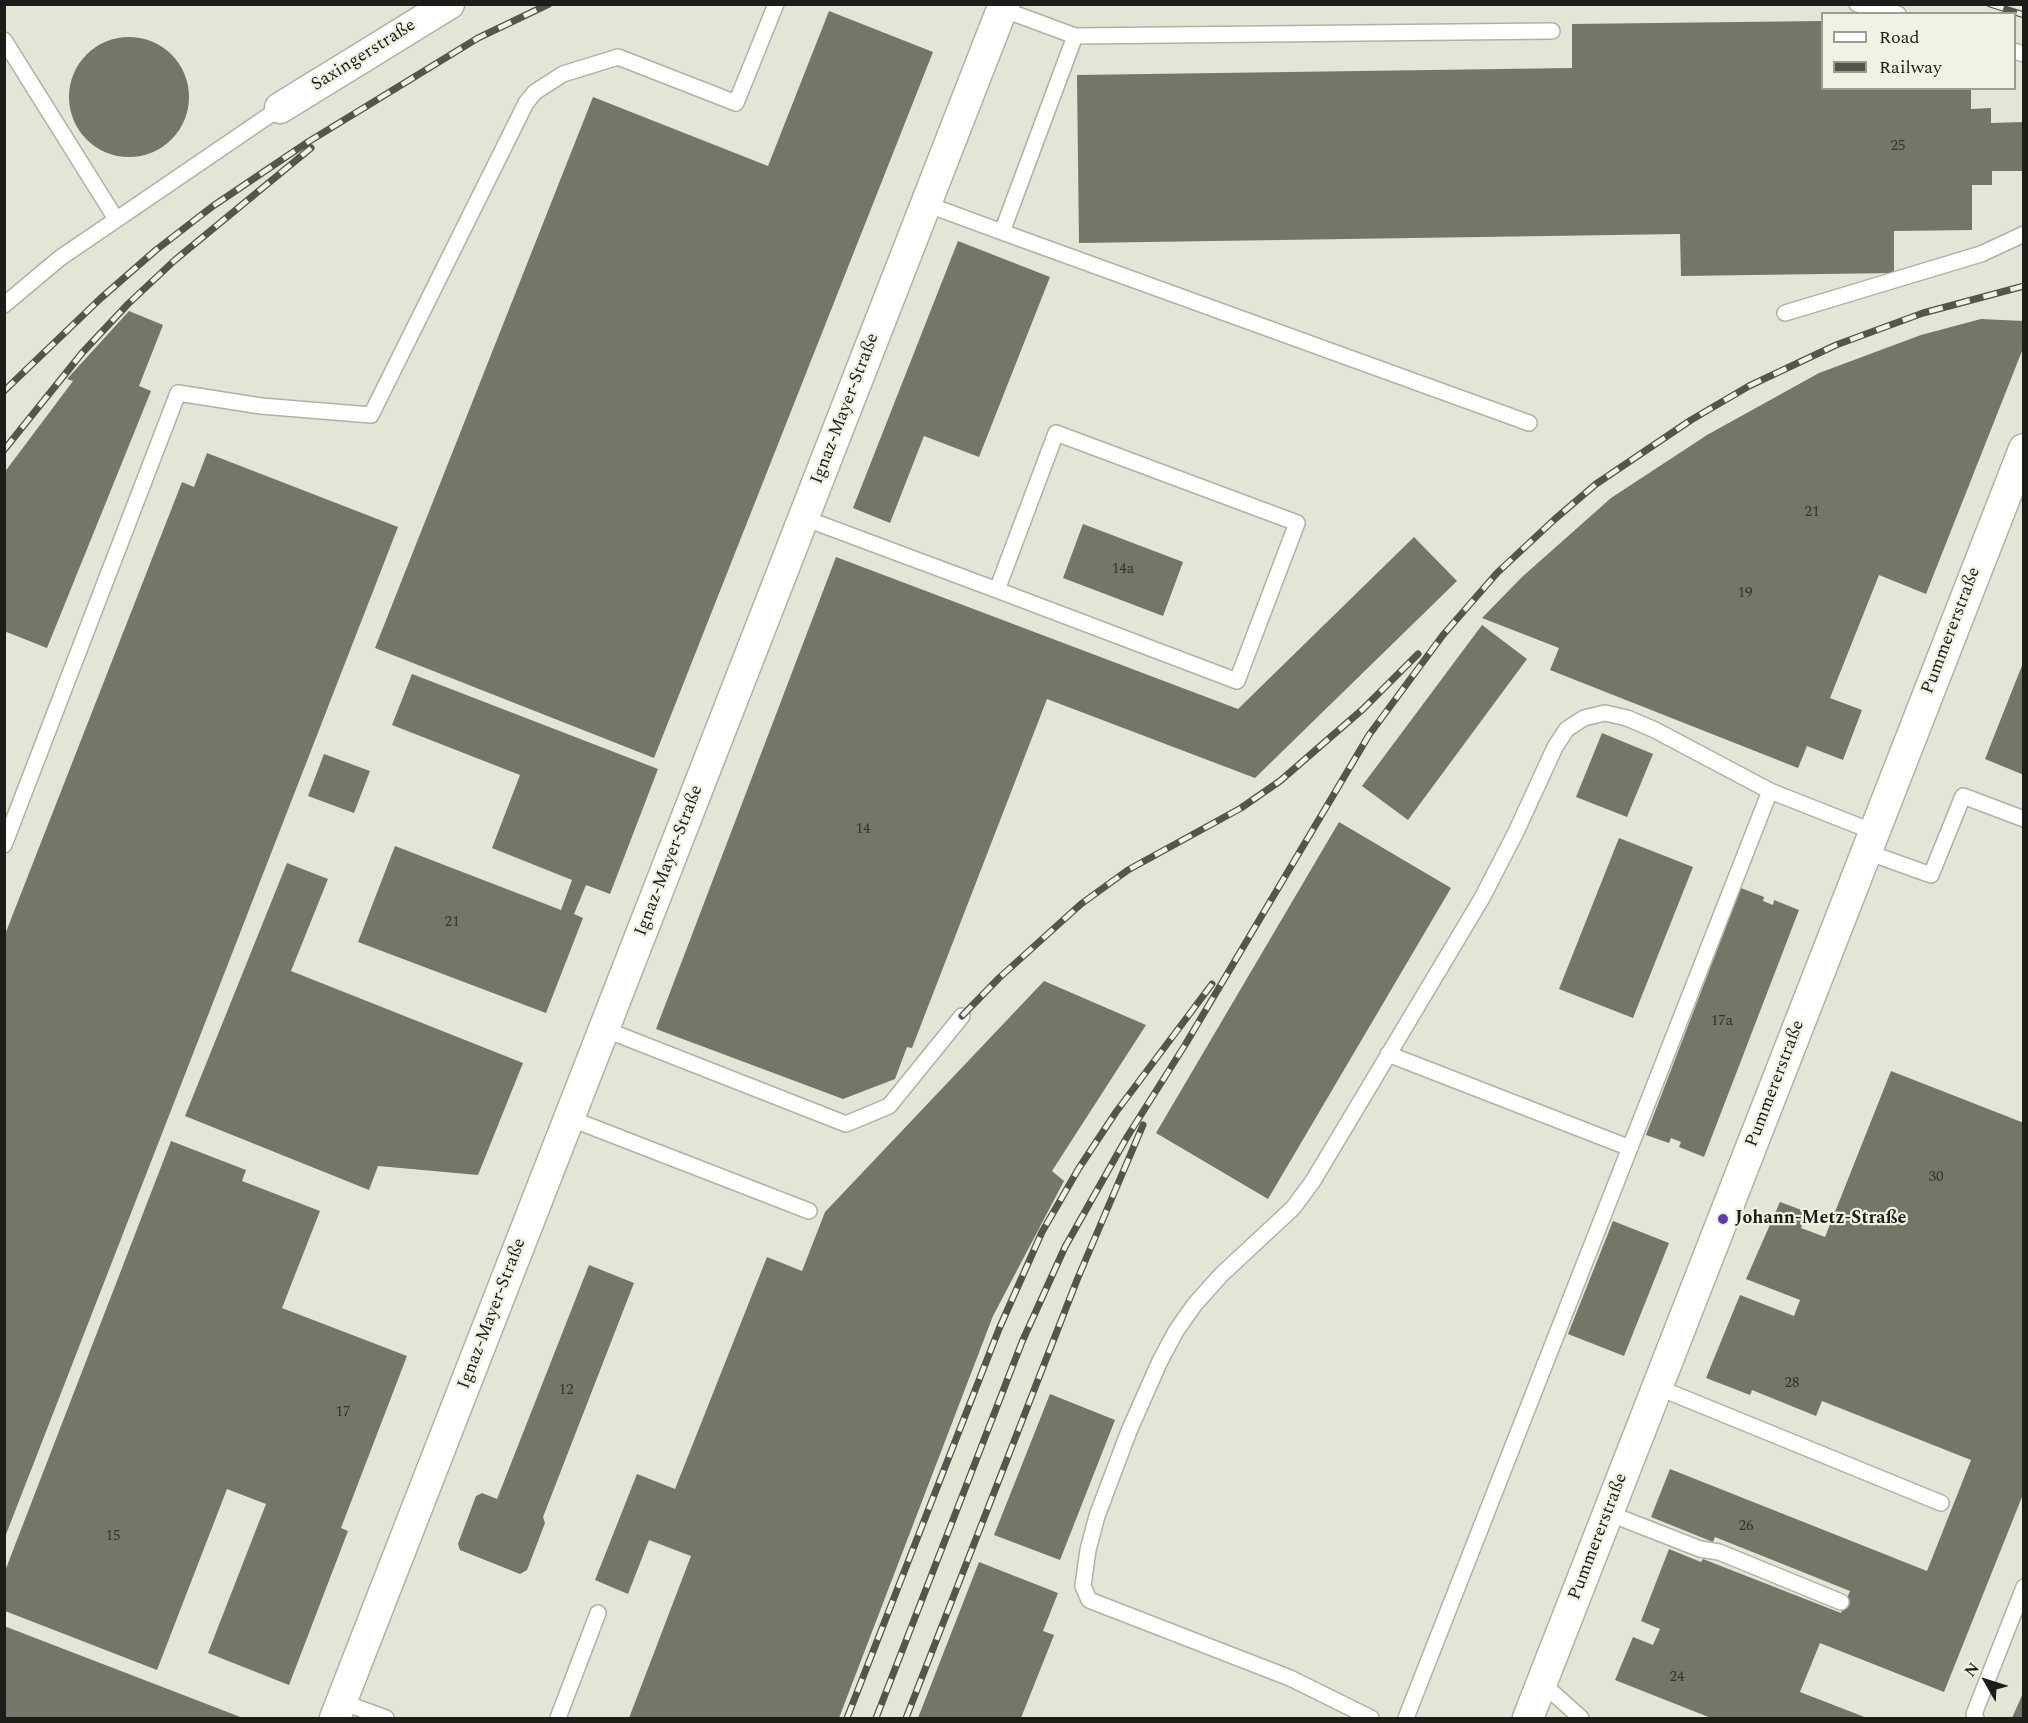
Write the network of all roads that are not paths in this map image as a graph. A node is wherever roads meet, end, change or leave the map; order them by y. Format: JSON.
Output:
{"nodes":[{"id":1,"x":449,"y":4,"type":"edge"},
{"id":2,"x":776,"y":4,"type":"edge"},
{"id":3,"x":1857,"y":4,"type":"edge"},
{"id":4,"x":1003,"y":7,"type":"edge"},
{"id":5,"x":1890,"y":12,"type":"edge"},
{"id":6,"x":1552,"y":31,"type":"dead end"},
{"id":7,"x":1075,"y":36,"type":"junction"},
{"id":8,"x":4,"y":40,"type":"edge"},
{"id":9,"x":280,"y":108,"type":"joint"},
{"id":10,"x":926,"y":204,"type":"junction"},
{"id":11,"x":116,"y":219,"type":"junction"},
{"id":12,"x":1002,"y":232,"type":"junction"},
{"id":13,"x":2024,"y":234,"type":"edge"},
{"id":14,"x":4,"y":305,"type":"edge"},
{"id":15,"x":1785,"y":313,"type":"dead end"},
{"id":16,"x":1529,"y":423,"type":"dead end"},
{"id":17,"x":2024,"y":449,"type":"edge"},
{"id":18,"x":804,"y":518,"type":"junction"},
{"id":19,"x":997,"y":590,"type":"junction"},
{"id":20,"x":1770,"y":791,"type":"junction"},
{"id":21,"x":2024,"y":819,"type":"edge"},
{"id":22,"x":1870,"y":842,"type":"junction"},
{"id":23,"x":4,"y":844,"type":"edge"},
{"id":24,"x":962,"y":1016,"type":"dead end"},
{"id":25,"x":604,"y":1029,"type":"junction"},
{"id":26,"x":1388,"y":1054,"type":"junction"},
{"id":27,"x":569,"y":1118,"type":"junction"},
{"id":28,"x":1630,"y":1148,"type":"junction"},
{"id":29,"x":809,"y":1210,"type":"dead end"},
{"id":30,"x":1657,"y":1387,"type":"junction"},
{"id":31,"x":1941,"y":1503,"type":"dead end"},
{"id":32,"x":1608,"y":1513,"type":"junction"},
{"id":33,"x":2024,"y":1587,"type":"edge"},
{"id":34,"x":1841,"y":1602,"type":"dead end"},
{"id":35,"x":598,"y":1613,"type":"dead end"},
{"id":36,"x":1542,"y":1683,"type":"junction"},
{"id":37,"x":338,"y":1710,"type":"edge"},
{"id":38,"x":386,"y":1719,"type":"edge"},
{"id":39,"x":558,"y":1719,"type":"edge"},
{"id":40,"x":1371,"y":1719,"type":"edge"},
{"id":41,"x":1406,"y":1719,"type":"edge"},
{"id":42,"x":1528,"y":1719,"type":"edge"},
{"id":43,"x":1581,"y":1719,"type":"edge"},
{"id":44,"x":1976,"y":1719,"type":"edge"}],
"edges":[{"from":1,"to":9,"type":"street","name":"Saxingerstraße"},
{"from":2,"to":23,"type":"lane"},
{"from":3,"to":5,"type":"lane"},
{"from":4,"to":7,"type":"lane"},
{"from":4,"to":10,"type":"street","name":"Ignaz-Mayer-Straße"},
{"from":6,"to":7,"type":"lane"},
{"from":7,"to":12,"type":"lane"},
{"from":8,"to":11,"type":"lane"},
{"from":9,"to":11,"type":"lane"},
{"from":10,"to":12,"type":"lane"},
{"from":10,"to":18,"type":"street","name":"Ignaz-Mayer-Straße"},
{"from":11,"to":14,"type":"lane"},
{"from":12,"to":16,"type":"lane"},
{"from":13,"to":15,"type":"lane"},
{"from":17,"to":22,"type":"street","name":"Pummererstraße"},
{"from":18,"to":19,"type":"lane"},
{"from":18,"to":25,"type":"street","name":"Ignaz-Mayer-Straße"},
{"from":19,"to":19,"type":"lane"},
{"from":20,"to":22,"type":"lane"},
{"from":20,"to":26,"type":"lane"},
{"from":20,"to":28,"type":"lane"},
{"from":21,"to":22,"type":"lane"},
{"from":22,"to":30,"type":"street","name":"Pummererstraße"},
{"from":24,"to":25,"type":"lane"},
{"from":25,"to":27,"type":"street","name":"Ignaz-Mayer-Straße"},
{"from":26,"to":28,"type":"lane"},
{"from":26,"to":40,"type":"lane"},
{"from":27,"to":29,"type":"lane"},
{"from":27,"to":37,"type":"street","name":"Ignaz-Mayer-Straße"},
{"from":28,"to":41,"type":"lane"},
{"from":30,"to":31,"type":"lane"},
{"from":30,"to":32,"type":"street","name":"Pummererstraße"},
{"from":32,"to":34,"type":"lane"},
{"from":32,"to":36,"type":"street","name":"Pummererstraße"},
{"from":33,"to":44,"type":"lane"},
{"from":35,"to":39,"type":"lane"},
{"from":36,"to":42,"type":"street","name":"Pummererstraße"},
{"from":36,"to":43,"type":"lane"},
{"from":37,"to":38,"type":"lane"}]}
